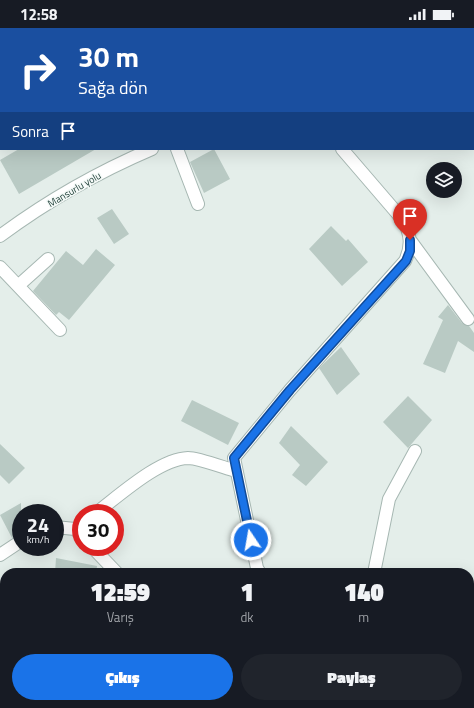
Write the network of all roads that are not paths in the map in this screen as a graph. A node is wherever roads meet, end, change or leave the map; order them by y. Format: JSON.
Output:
{"nodes":[{"id":1,"x":146,"y":150,"type":"edge"},
{"id":2,"x":177,"y":150,"type":"edge"},
{"id":3,"x":343,"y":150,"type":"edge"},
{"id":4,"x":129,"y":153,"type":"edge"},
{"id":5,"x":198,"y":204,"type":"dead end"},
{"id":6,"x":0,"y":236,"type":"edge"},
{"id":7,"x":410,"y":240,"type":"junction"},
{"id":8,"x":48,"y":259,"type":"dead end"},
{"id":9,"x":0,"y":267,"type":"edge"},
{"id":10,"x":19,"y":285,"type":"junction"},
{"id":11,"x":468,"y":319,"type":"dead end"},
{"id":12,"x":60,"y":330,"type":"dead end"},
{"id":13,"x":415,"y":451,"type":"dead end"},
{"id":14,"x":236,"y":471,"type":"junction"},
{"id":15,"x":108,"y":504,"type":"edge"},
{"id":16,"x":12,"y":547,"type":"edge"},
{"id":17,"x":0,"y":555,"type":"edge"},
{"id":18,"x":100,"y":556,"type":"edge"},
{"id":19,"x":111,"y":568,"type":"edge"},
{"id":20,"x":257,"y":568,"type":"edge"},
{"id":21,"x":375,"y":568,"type":"edge"}],
"edges":[{"from":1,"to":4,"type":"street","name":"Mansurlu yolu"},
{"from":2,"to":5,"type":"street"},
{"from":3,"to":7,"type":"street"},
{"from":4,"to":6,"type":"street","name":"Mansurlu yolu"},
{"from":7,"to":11,"type":"street"},
{"from":7,"to":14,"type":"street"},
{"from":8,"to":10,"type":"street"},
{"from":9,"to":10,"type":"street"},
{"from":10,"to":12,"type":"street"},
{"from":13,"to":21,"type":"street"},
{"from":14,"to":15,"type":"street"},
{"from":14,"to":20,"type":"street"},
{"from":16,"to":17,"type":"street"},
{"from":18,"to":19,"type":"street"}]}
